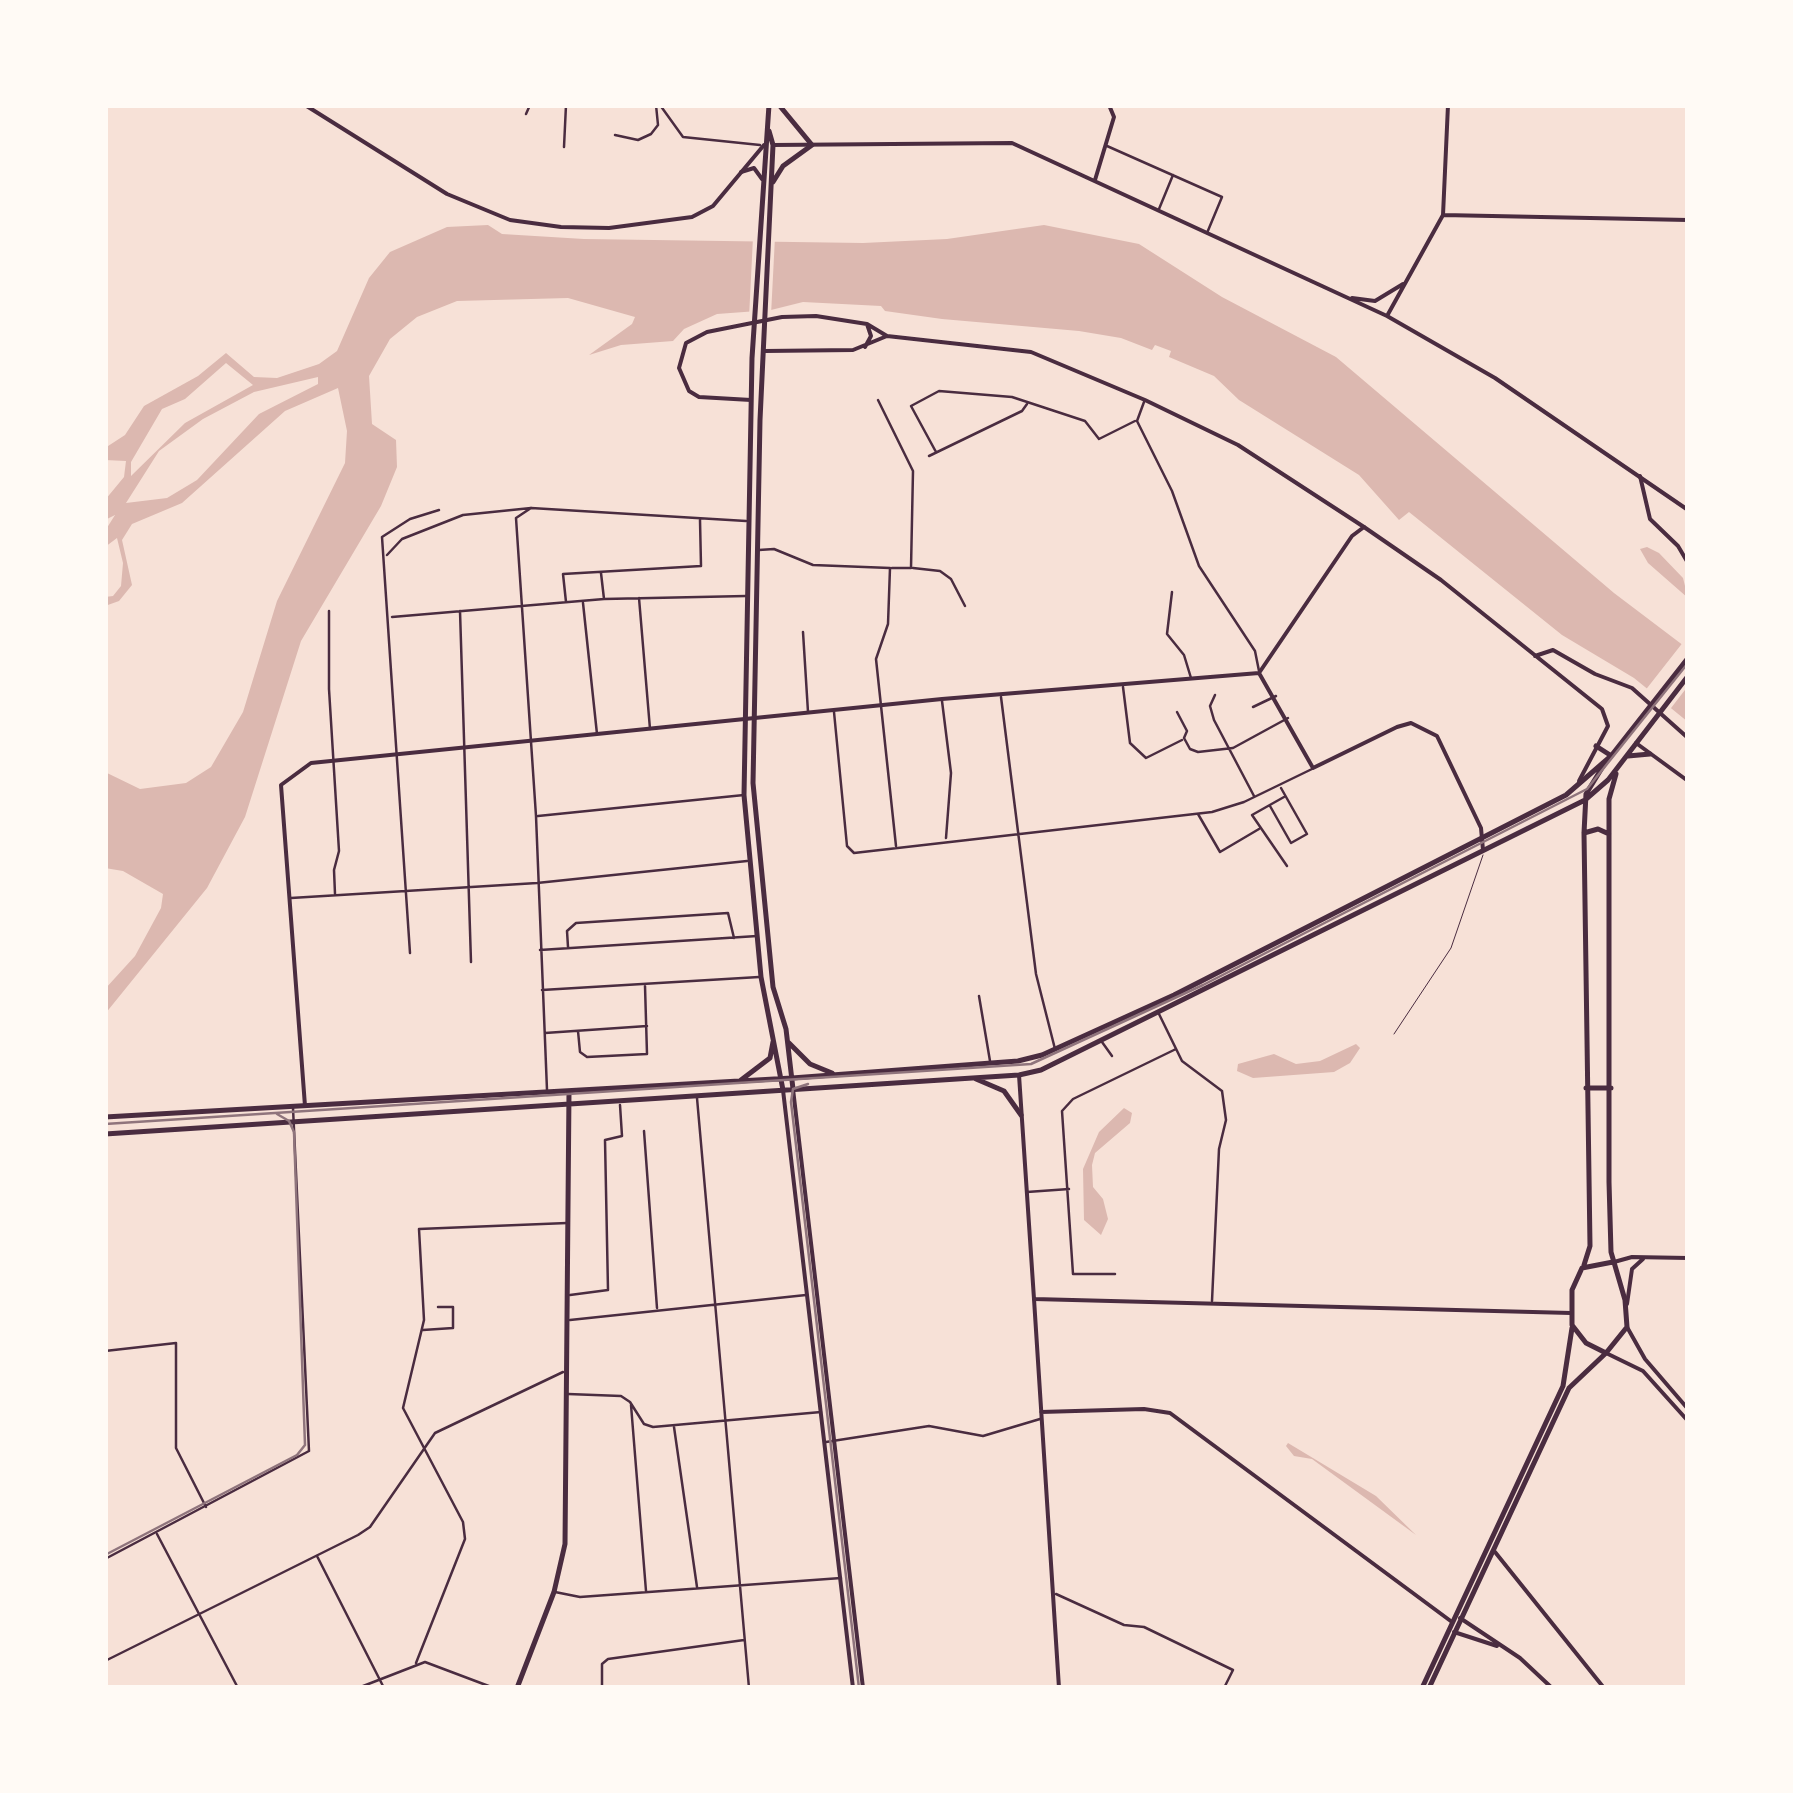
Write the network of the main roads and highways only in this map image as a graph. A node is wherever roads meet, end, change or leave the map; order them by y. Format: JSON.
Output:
{"nodes":[{"id":1,"x":769,"y":105,"type":"edge"},
{"id":2,"x":779,"y":105,"type":"edge"},
{"id":3,"x":768,"y":128,"type":"junction"},
{"id":4,"x":771,"y":186,"type":"junction"},
{"id":5,"x":748,"y":504,"type":"junction"},
{"id":6,"x":758,"y":504,"type":"junction"},
{"id":7,"x":746,"y":572,"type":"junction"},
{"id":8,"x":758,"y":572,"type":"junction"},
{"id":9,"x":1688,"y":658,"type":"edge"},
{"id":10,"x":1688,"y":676,"type":"edge"},
{"id":11,"x":1596,"y":746,"type":"road end"},
{"id":12,"x":1650,"y":754,"type":"road end"},
{"id":13,"x":1612,"y":756,"type":"junction"},
{"id":14,"x":1626,"y":756,"type":"junction"},
{"id":15,"x":1618,"y":767,"type":"junction"},
{"id":16,"x":1586,"y":800,"type":"junction"},
{"id":17,"x":1584,"y":833,"type":"junction"},
{"id":18,"x":1609,"y":834,"type":"junction"},
{"id":19,"x":748,"y":861,"type":"junction"},
{"id":20,"x":759,"y":862,"type":"junction"},
{"id":21,"x":773,"y":987,"type":"junction"},
{"id":22,"x":764,"y":990,"type":"junction"},
{"id":23,"x":775,"y":1034,"type":"junction"},
{"id":24,"x":787,"y":1042,"type":"junction"},
{"id":25,"x":1018,"y":1061,"type":"junction"},
{"id":26,"x":834,"y":1074,"type":"junction"},
{"id":27,"x":1019,"y":1075,"type":"junction"},
{"id":28,"x":782,"y":1078,"type":"junction"},
{"id":29,"x":792,"y":1078,"type":"junction"},
{"id":30,"x":973,"y":1078,"type":"junction"},
{"id":31,"x":741,"y":1080,"type":"junction"},
{"id":32,"x":1586,"y":1088,"type":"junction"},
{"id":33,"x":1610,"y":1088,"type":"junction"},
{"id":34,"x":794,"y":1089,"type":"junction"},
{"id":35,"x":783,"y":1090,"type":"junction"},
{"id":36,"x":569,"y":1092,"type":"junction"},
{"id":37,"x":569,"y":1104,"type":"junction"},
{"id":38,"x":1022,"y":1115,"type":"road end"},
{"id":39,"x":105,"y":1117,"type":"edge"},
{"id":40,"x":105,"y":1134,"type":"edge"},
{"id":41,"x":1613,"y":1262,"type":"junction"},
{"id":42,"x":1582,"y":1268,"type":"junction"},
{"id":43,"x":1572,"y":1325,"type":"junction"},
{"id":44,"x":1606,"y":1352,"type":"junction"},
{"id":45,"x":1488,"y":1554,"type":"junction"},
{"id":46,"x":1459,"y":1616,"type":"junction"},
{"id":47,"x":517,"y":1688,"type":"edge"},
{"id":48,"x":1425,"y":1688,"type":"edge"}],
"edges":[{"from":1,"to":3,"type":"main road"},
{"from":2,"to":4,"type":"main road"},
{"from":3,"to":4,"type":"main road"},
{"from":3,"to":5,"type":"main road"},
{"from":4,"to":6,"type":"main road"},
{"from":5,"to":6,"type":"main road"},
{"from":5,"to":7,"type":"main road"},
{"from":6,"to":8,"type":"main road"},
{"from":7,"to":8,"type":"main road"},
{"from":7,"to":19,"type":"main road"},
{"from":8,"to":20,"type":"main road"},
{"from":9,"to":13,"type":"main road"},
{"from":10,"to":14,"type":"main road"},
{"from":11,"to":13,"type":"main road"},
{"from":12,"to":14,"type":"main road"},
{"from":13,"to":16,"type":"main road"},
{"from":13,"to":25,"type":"main road"},
{"from":14,"to":15,"type":"main road"},
{"from":15,"to":16,"type":"main road"},
{"from":15,"to":18,"type":"main road"},
{"from":16,"to":17,"type":"main road"},
{"from":16,"to":27,"type":"main road"},
{"from":17,"to":18,"type":"main road"},
{"from":17,"to":32,"type":"main road"},
{"from":18,"to":33,"type":"main road"},
{"from":19,"to":20,"type":"main road"},
{"from":19,"to":22,"type":"main road"},
{"from":20,"to":21,"type":"main road"},
{"from":21,"to":22,"type":"main road"},
{"from":21,"to":24,"type":"main road"},
{"from":22,"to":23,"type":"main road"},
{"from":23,"to":28,"type":"main road"},
{"from":23,"to":31,"type":"main road"},
{"from":24,"to":26,"type":"main road"},
{"from":24,"to":29,"type":"main road"},
{"from":25,"to":26,"type":"main road"},
{"from":25,"to":27,"type":"main road"},
{"from":26,"to":29,"type":"main road"},
{"from":27,"to":30,"type":"main road"},
{"from":28,"to":29,"type":"main road"},
{"from":28,"to":31,"type":"main road"},
{"from":28,"to":35,"type":"main road"},
{"from":29,"to":34,"type":"main road"},
{"from":30,"to":34,"type":"main road"},
{"from":30,"to":38,"type":"main road"},
{"from":31,"to":36,"type":"main road"},
{"from":32,"to":33,"type":"main road"},
{"from":32,"to":42,"type":"main road"},
{"from":33,"to":41,"type":"main road"},
{"from":34,"to":35,"type":"main road"},
{"from":35,"to":37,"type":"main road"},
{"from":36,"to":37,"type":"main road"},
{"from":36,"to":39,"type":"main road"},
{"from":37,"to":40,"type":"main road"},
{"from":37,"to":47,"type":"main road"},
{"from":41,"to":42,"type":"main road"},
{"from":41,"to":44,"type":"main road"},
{"from":42,"to":43,"type":"main road"},
{"from":43,"to":44,"type":"main road"},
{"from":43,"to":45,"type":"main road"},
{"from":44,"to":45,"type":"main road"},
{"from":45,"to":46,"type":"main road"},
{"from":46,"to":48,"type":"main road"},
{"from":46,"to":48,"type":"main road"}]}
